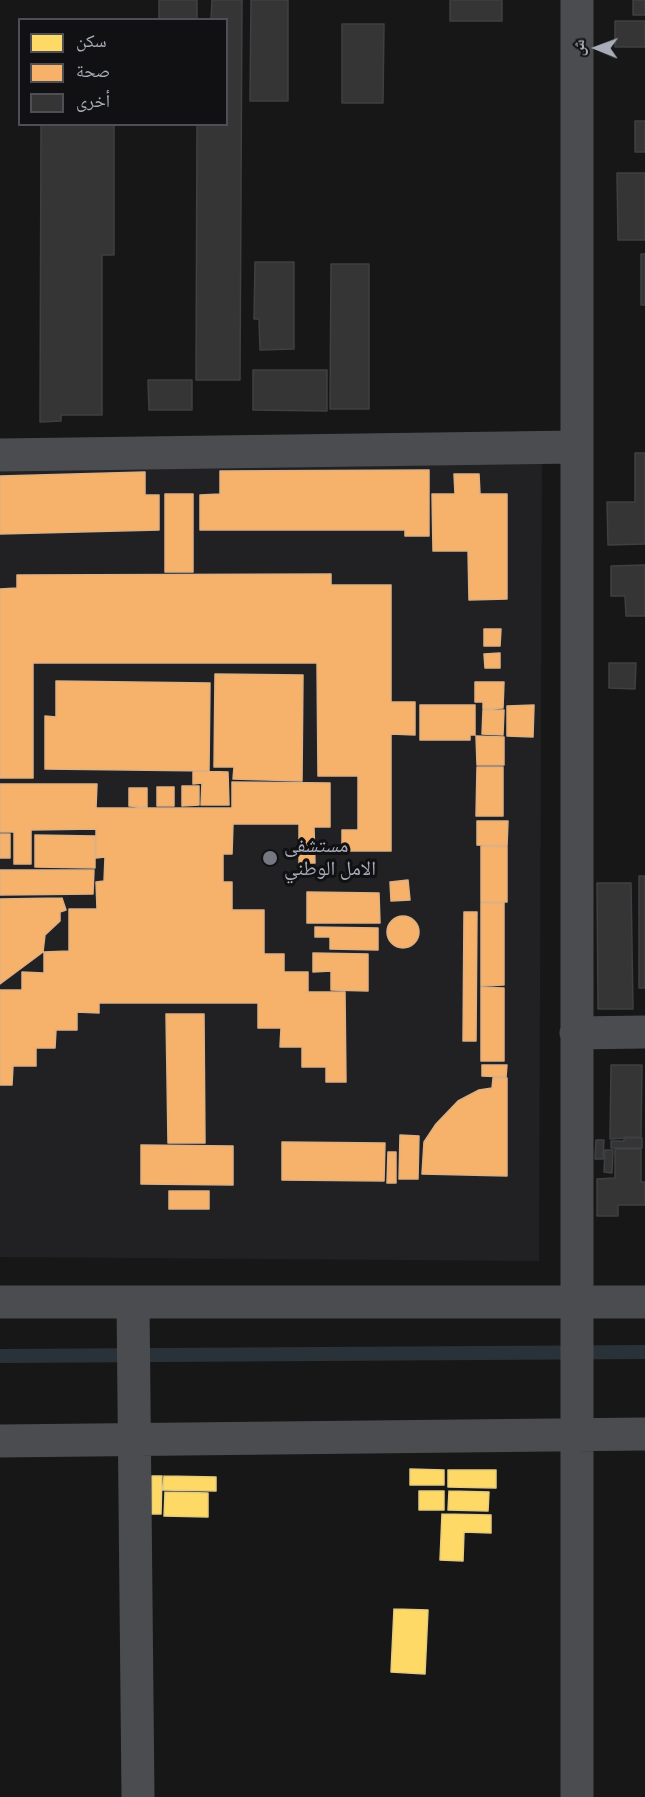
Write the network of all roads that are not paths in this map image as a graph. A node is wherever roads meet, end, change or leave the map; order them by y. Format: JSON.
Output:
{"nodes":[{"id":1,"x":577,"y":0,"type":"edge"},
{"id":2,"x":577,"y":447,"type":"junction"},
{"id":3,"x":0,"y":455,"type":"edge"},
{"id":4,"x":645,"y":1032,"type":"edge"},
{"id":5,"x":576,"y":1033,"type":"junction"},
{"id":6,"x":0,"y":1302,"type":"edge"},
{"id":7,"x":133,"y":1302,"type":"junction"},
{"id":8,"x":579,"y":1302,"type":"junction"},
{"id":9,"x":645,"y":1302,"type":"edge"},
{"id":10,"x":645,"y":1434,"type":"edge"},
{"id":11,"x":577,"y":1435,"type":"junction"},
{"id":12,"x":133,"y":1439,"type":"junction"},
{"id":13,"x":0,"y":1441,"type":"edge"},
{"id":14,"x":138,"y":1797,"type":"edge"},
{"id":15,"x":577,"y":1797,"type":"edge"}],
"edges":[{"from":1,"to":2,"type":"street"},
{"from":2,"to":3,"type":"street"},
{"from":2,"to":5,"type":"street"},
{"from":4,"to":5,"type":"street"},
{"from":5,"to":8,"type":"street"},
{"from":6,"to":7,"type":"street"},
{"from":7,"to":8,"type":"street"},
{"from":7,"to":12,"type":"street"},
{"from":8,"to":9,"type":"street"},
{"from":8,"to":11,"type":"street"},
{"from":10,"to":11,"type":"street"},
{"from":11,"to":12,"type":"street"},
{"from":11,"to":15,"type":"street"},
{"from":12,"to":13,"type":"street"},
{"from":12,"to":14,"type":"street"}]}
